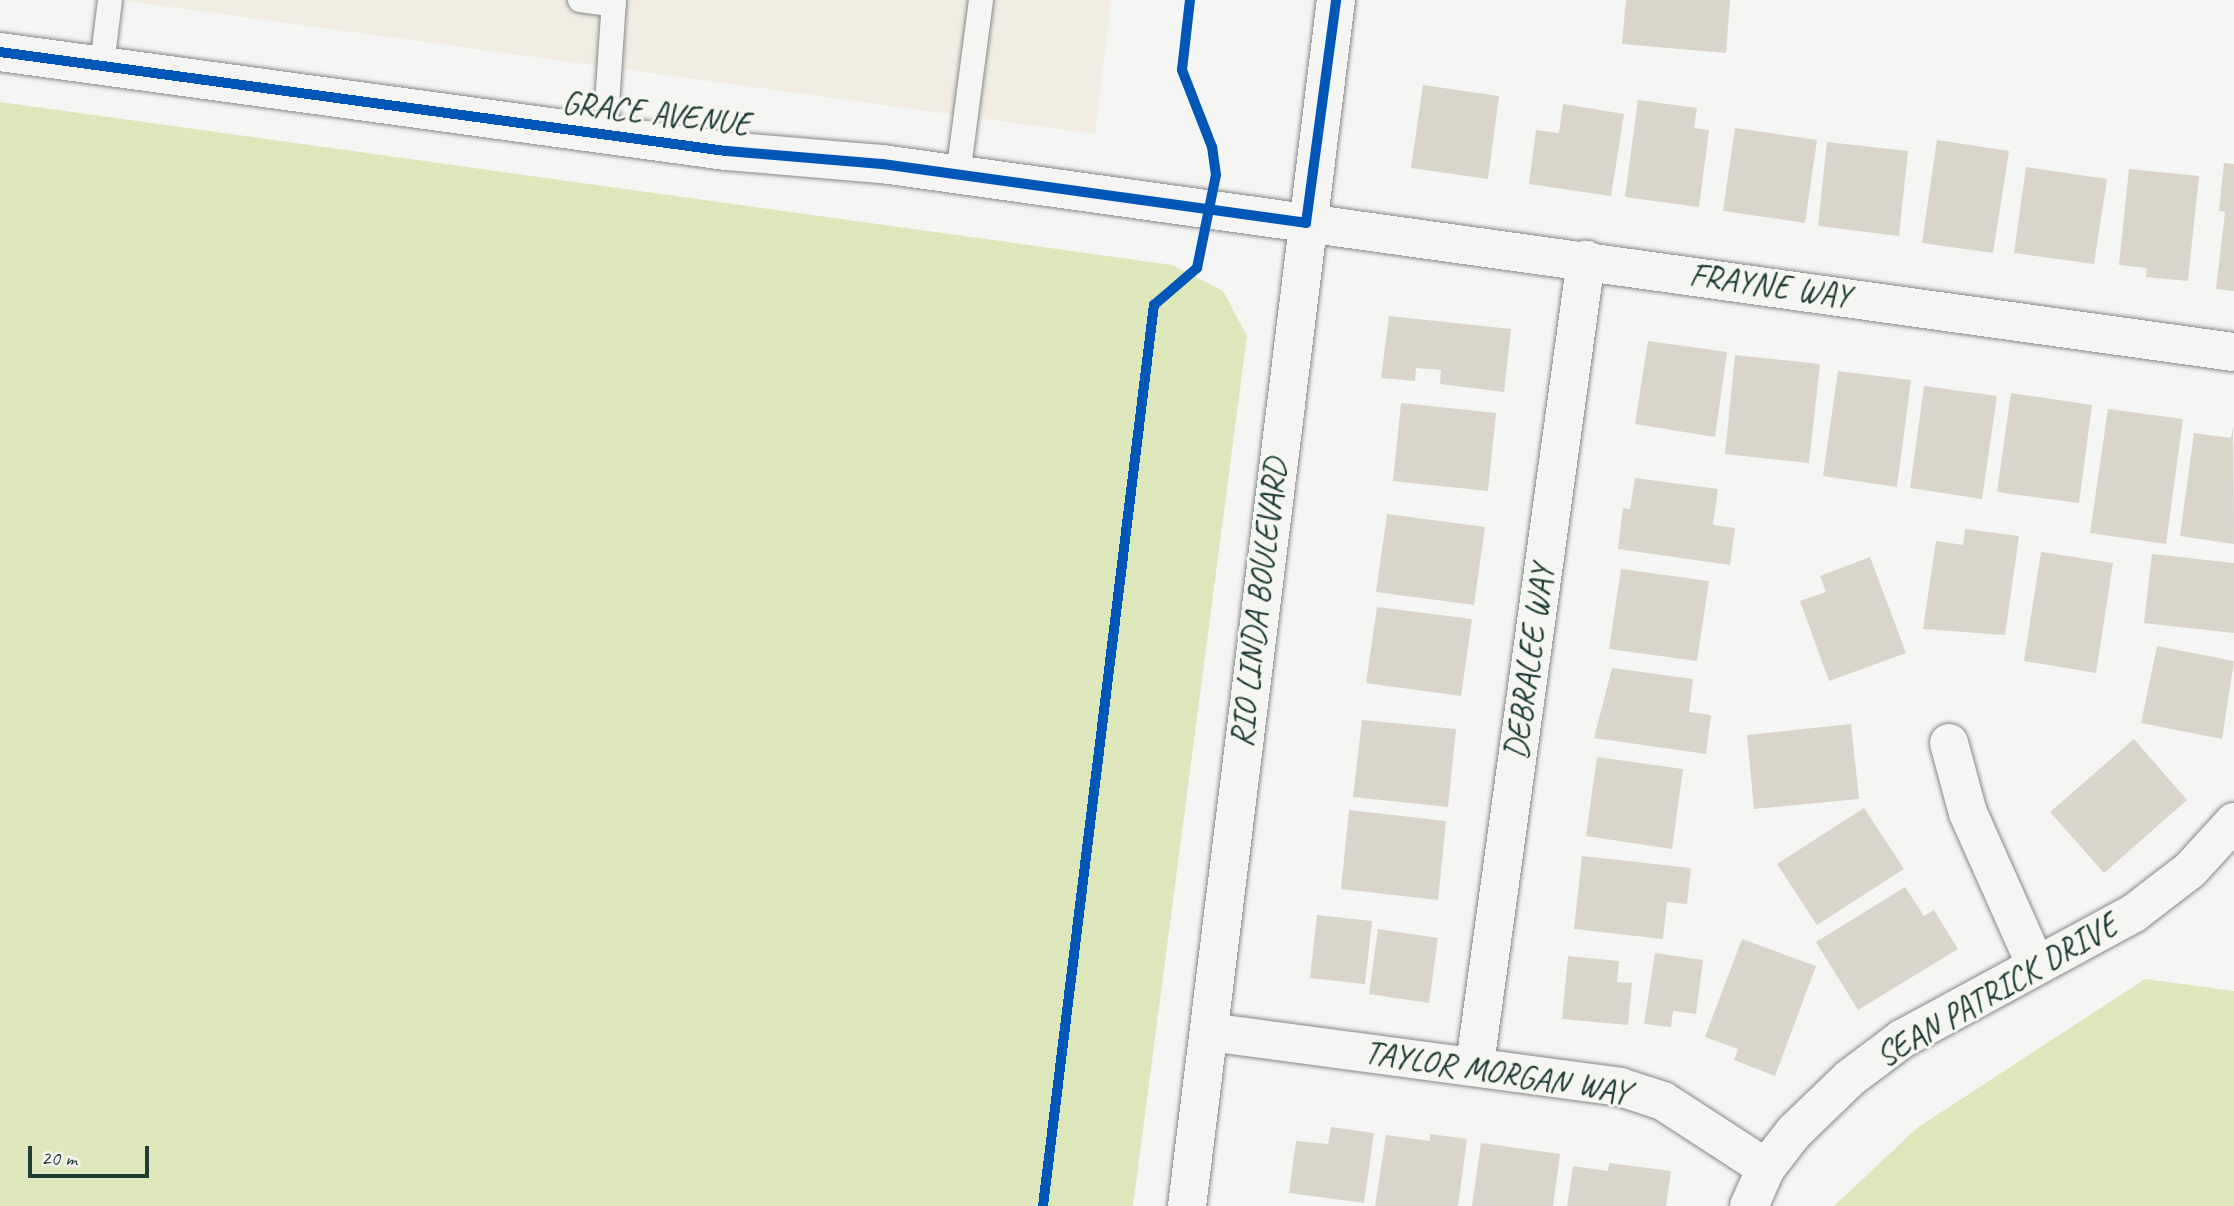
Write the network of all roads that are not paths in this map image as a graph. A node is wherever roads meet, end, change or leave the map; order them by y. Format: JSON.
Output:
{"nodes":[{"id":1,"x":110,"y":0,"type":"edge"},
{"id":2,"x":580,"y":0,"type":"edge"},
{"id":3,"x":981,"y":0,"type":"edge"},
{"id":4,"x":1336,"y":0,"type":"edge"},
{"id":5,"x":614,"y":2,"type":"edge"},
{"id":6,"x":0,"y":52,"type":"edge"},
{"id":7,"x":102,"y":65,"type":"junction"},
{"id":8,"x":605,"y":135,"type":"junction"},
{"id":9,"x":958,"y":175,"type":"junction"},
{"id":10,"x":1306,"y":223,"type":"junction"},
{"id":11,"x":1586,"y":260,"type":"junction"},
{"id":12,"x":2234,"y":352,"type":"edge"},
{"id":13,"x":1949,"y":743,"type":"dead end"},
{"id":14,"x":2234,"y":822,"type":"edge"},
{"id":15,"x":2036,"y":966,"type":"junction"},
{"id":16,"x":1209,"y":1032,"type":"junction"},
{"id":17,"x":1475,"y":1064,"type":"junction"},
{"id":18,"x":1766,"y":1168,"type":"junction"},
{"id":19,"x":1187,"y":1206,"type":"edge"},
{"id":20,"x":1749,"y":1206,"type":"edge"}],
"edges":[{"from":1,"to":7,"type":"lane"},
{"from":2,"to":5,"type":"lane"},
{"from":3,"to":9,"type":"lane"},
{"from":4,"to":10,"type":"street","name":"RIO LINDA BOULEVARD"},
{"from":5,"to":8,"type":"lane"},
{"from":6,"to":7,"type":"street","name":"GRACE AVENUE"},
{"from":7,"to":8,"type":"street","name":"GRACE AVENUE"},
{"from":8,"to":9,"type":"street","name":"GRACE AVENUE"},
{"from":9,"to":10,"type":"street","name":"GRACE AVENUE"},
{"from":10,"to":11,"type":"street","name":"FRAYNE WAY"},
{"from":10,"to":16,"type":"street","name":"RIO LINDA BOULEVARD"},
{"from":11,"to":12,"type":"street","name":"FRAYNE WAY"},
{"from":11,"to":17,"type":"street","name":"DEBRALEE WAY"},
{"from":13,"to":15,"type":"street"},
{"from":14,"to":15,"type":"street","name":"SEAN PATRICK DRIVE"},
{"from":15,"to":18,"type":"street","name":"SEAN PATRICK DRIVE"},
{"from":16,"to":17,"type":"street","name":"TAYLOR MORGAN WAY"},
{"from":16,"to":19,"type":"street","name":"RIO LINDA BOULEVARD"},
{"from":17,"to":18,"type":"street","name":"TAYLOR MORGAN WAY"},
{"from":18,"to":20,"type":"street","name":"SEAN PATRICK DRIVE"}]}
